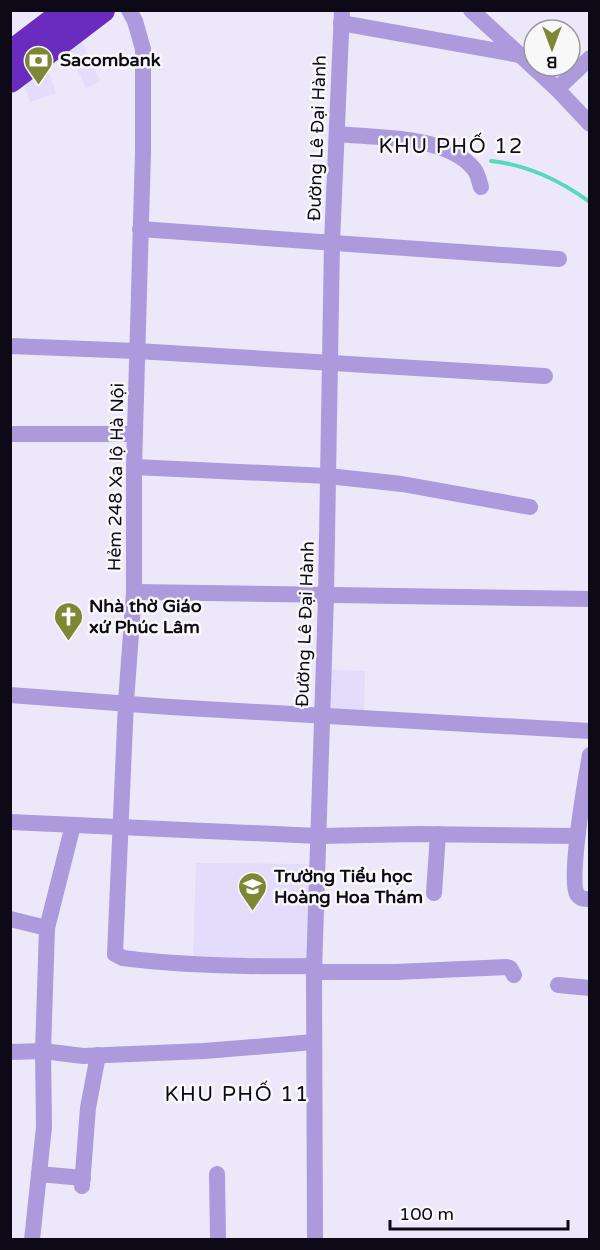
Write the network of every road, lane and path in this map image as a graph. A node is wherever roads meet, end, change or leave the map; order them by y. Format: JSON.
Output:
{"nodes":[{"id":1,"x":68,"y":10,"type":"edge"},
{"id":2,"x":102,"y":10,"type":"edge"},
{"id":3,"x":129,"y":10,"type":"edge"},
{"id":4,"x":471,"y":10,"type":"edge"},
{"id":5,"x":342,"y":17,"type":"edge"},
{"id":6,"x":10,"y":54,"type":"edge"},
{"id":7,"x":520,"y":55,"type":"junction"},
{"id":8,"x":590,"y":58,"type":"edge"},
{"id":9,"x":10,"y":80,"type":"edge"},
{"id":10,"x":557,"y":89,"type":"junction"},
{"id":11,"x":590,"y":124,"type":"edge"},
{"id":12,"x":337,"y":134,"type":"junction"},
{"id":13,"x":481,"y":187,"type":"dead end"},
{"id":14,"x":140,"y":229,"type":"junction"},
{"id":15,"x":332,"y":242,"type":"junction"},
{"id":16,"x":559,"y":259,"type":"dead end"},
{"id":17,"x":10,"y":346,"type":"edge"},
{"id":18,"x":137,"y":351,"type":"junction"},
{"id":19,"x":330,"y":363,"type":"junction"},
{"id":20,"x":544,"y":376,"type":"dead end"},
{"id":21,"x":10,"y":434,"type":"edge"},
{"id":22,"x":135,"y":434,"type":"junction"},
{"id":23,"x":134,"y":467,"type":"junction"},
{"id":24,"x":328,"y":476,"type":"junction"},
{"id":25,"x":530,"y":507,"type":"dead end"},
{"id":26,"x":134,"y":592,"type":"junction"},
{"id":27,"x":326,"y":596,"type":"junction"},
{"id":28,"x":590,"y":599,"type":"edge"},
{"id":29,"x":10,"y":695,"type":"edge"},
{"id":30,"x":126,"y":702,"type":"junction"},
{"id":31,"x":322,"y":715,"type":"junction"},
{"id":32,"x":590,"y":731,"type":"edge"},
{"id":33,"x":590,"y":755,"type":"edge"},
{"id":34,"x":588,"y":773,"type":"edge"},
{"id":35,"x":10,"y":822,"type":"edge"},
{"id":36,"x":73,"y":825,"type":"junction"},
{"id":37,"x":120,"y":828,"type":"junction"},
{"id":38,"x":438,"y":834,"type":"junction"},
{"id":39,"x":318,"y":836,"type":"junction"},
{"id":40,"x":577,"y":836,"type":"junction"},
{"id":41,"x":435,"y":893,"type":"dead end"},
{"id":42,"x":590,"y":899,"type":"edge"},
{"id":43,"x":10,"y":919,"type":"edge"},
{"id":44,"x":47,"y":928,"type":"junction"},
{"id":45,"x":314,"y":969,"type":"junction"},
{"id":46,"x":514,"y":975,"type":"dead end"},
{"id":47,"x":558,"y":985,"type":"dead end"},
{"id":48,"x":590,"y":988,"type":"edge"},
{"id":49,"x":314,"y":1042,"type":"junction"},
{"id":50,"x":43,"y":1051,"type":"junction"},
{"id":51,"x":10,"y":1052,"type":"edge"},
{"id":52,"x":98,"y":1055,"type":"junction"},
{"id":53,"x":39,"y":1174,"type":"junction"},
{"id":54,"x":217,"y":1174,"type":"dead end"},
{"id":55,"x":32,"y":1239,"type":"edge"},
{"id":56,"x":218,"y":1239,"type":"edge"},
{"id":57,"x":315,"y":1239,"type":"edge"}],
"edges":[{"from":1,"to":6,"type":"highway"},
{"from":2,"to":9,"type":"highway"},
{"from":3,"to":14,"type":"street","name":"Hẻm 248 Xa lộ Hà Nội"},
{"from":4,"to":7,"type":"street"},
{"from":5,"to":7,"type":"street"},
{"from":5,"to":12,"type":"street","name":"Đường Lê Đại Hành"},
{"from":7,"to":10,"type":"street"},
{"from":8,"to":10,"type":"street"},
{"from":10,"to":11,"type":"street"},
{"from":12,"to":13,"type":"street"},
{"from":12,"to":15,"type":"street","name":"Đường Lê Đại Hành"},
{"from":14,"to":15,"type":"street"},
{"from":14,"to":18,"type":"street","name":"Hẻm 248 Xa lộ Hà Nội"},
{"from":15,"to":16,"type":"street"},
{"from":15,"to":19,"type":"street","name":"Đường Lê Đại Hành"},
{"from":17,"to":18,"type":"street"},
{"from":18,"to":19,"type":"street"},
{"from":18,"to":22,"type":"street","name":"Hẻm 248 Xa lộ Hà Nội"},
{"from":19,"to":20,"type":"street"},
{"from":19,"to":24,"type":"street","name":"Đường Lê Đại Hành"},
{"from":21,"to":22,"type":"street"},
{"from":22,"to":23,"type":"street","name":"Hẻm 248 Xa lộ Hà Nội"},
{"from":23,"to":24,"type":"street"},
{"from":23,"to":26,"type":"street","name":"Hẻm 248 Xa lộ Hà Nội"},
{"from":24,"to":25,"type":"street"},
{"from":24,"to":27,"type":"street","name":"Đường Lê Đại Hành"},
{"from":26,"to":27,"type":"street"},
{"from":26,"to":30,"type":"street","name":"Hẻm 248 Xa lộ Hà Nội"},
{"from":27,"to":28,"type":"street"},
{"from":27,"to":31,"type":"street","name":"Đường Lê Đại Hành"},
{"from":29,"to":30,"type":"street"},
{"from":30,"to":31,"type":"street"},
{"from":30,"to":37,"type":"street","name":"Hẻm 248 Xa lộ Hà Nội"},
{"from":31,"to":32,"type":"street"},
{"from":31,"to":39,"type":"street","name":"Đường Lê Đại Hành"},
{"from":33,"to":34,"type":"street"},
{"from":34,"to":40,"type":"street"},
{"from":35,"to":36,"type":"street"},
{"from":36,"to":37,"type":"street"},
{"from":36,"to":44,"type":"street"},
{"from":37,"to":39,"type":"street"},
{"from":37,"to":45,"type":"street","name":"Hẻm 248 Xa lộ Hà Nội"},
{"from":38,"to":39,"type":"street"},
{"from":38,"to":40,"type":"street"},
{"from":38,"to":41,"type":"street"},
{"from":39,"to":45,"type":"street","name":"Đường Lê Đại Hành"},
{"from":40,"to":42,"type":"street"},
{"from":43,"to":44,"type":"street"},
{"from":44,"to":50,"type":"street"},
{"from":45,"to":46,"type":"street"},
{"from":45,"to":49,"type":"street","name":"Đường Lê Đại Hành"},
{"from":47,"to":48,"type":"street"},
{"from":49,"to":52,"type":"street"},
{"from":49,"to":57,"type":"street","name":"Đường Lê Đại Hành"},
{"from":50,"to":51,"type":"street"},
{"from":50,"to":52,"type":"street"},
{"from":50,"to":53,"type":"street"},
{"from":52,"to":53,"type":"street"},
{"from":53,"to":55,"type":"street"},
{"from":54,"to":56,"type":"street"}]}
